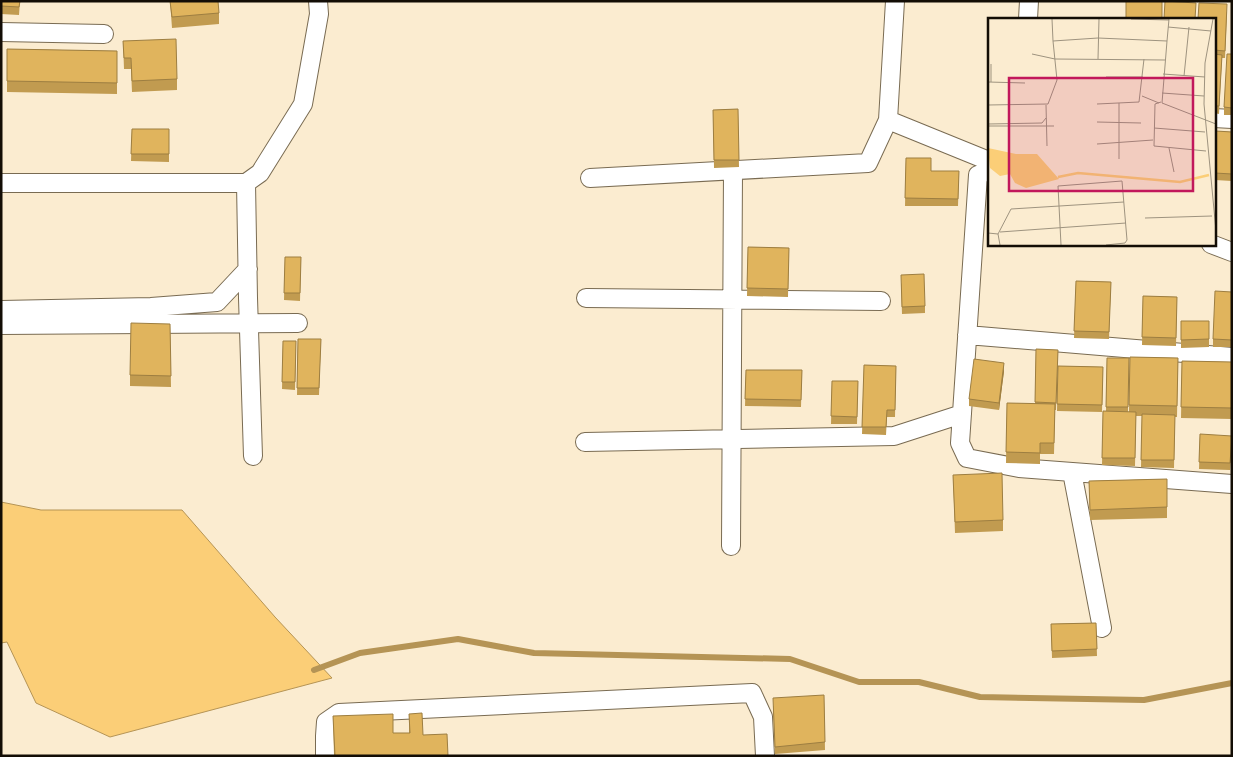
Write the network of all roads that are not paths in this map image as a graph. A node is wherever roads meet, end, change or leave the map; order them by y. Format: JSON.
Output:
{"nodes":[{"id":1,"x":318,"y":1,"type":"edge"},
{"id":2,"x":895,"y":1,"type":"edge"},
{"id":3,"x":1029,"y":1,"type":"edge"},
{"id":4,"x":1028,"y":18,"type":"edge"},
{"id":5,"x":1,"y":32,"type":"edge"},
{"id":6,"x":104,"y":34,"type":"dead end"},
{"id":7,"x":1216,"y":118,"type":"edge"},
{"id":8,"x":1232,"y":119,"type":"edge"},
{"id":9,"x":888,"y":120,"type":"junction"},
{"id":10,"x":988,"y":161,"type":"edge"},
{"id":11,"x":734,"y":171,"type":"junction"},
{"id":12,"x":988,"y":171,"type":"edge"},
{"id":13,"x":590,"y":178,"type":"dead end"},
{"id":14,"x":1,"y":183,"type":"edge"},
{"id":15,"x":246,"y":183,"type":"junction"},
{"id":16,"x":1214,"y":245,"type":"edge"},
{"id":17,"x":1232,"y":252,"type":"edge"},
{"id":18,"x":248,"y":268,"type":"junction"},
{"id":19,"x":586,"y":298,"type":"dead end"},
{"id":20,"x":733,"y":300,"type":"junction"},
{"id":21,"x":881,"y":301,"type":"dead end"},
{"id":22,"x":1,"y":310,"type":"edge"},
{"id":23,"x":250,"y":323,"type":"junction"},
{"id":24,"x":298,"y":323,"type":"dead end"},
{"id":25,"x":1,"y":325,"type":"edge"},
{"id":26,"x":967,"y":335,"type":"junction"},
{"id":27,"x":1232,"y":357,"type":"edge"},
{"id":28,"x":962,"y":414,"type":"junction"},
{"id":29,"x":732,"y":439,"type":"junction"},
{"id":30,"x":585,"y":442,"type":"dead end"},
{"id":31,"x":253,"y":456,"type":"dead end"},
{"id":32,"x":1072,"y":472,"type":"junction"},
{"id":33,"x":1232,"y":484,"type":"edge"},
{"id":34,"x":732,"y":546,"type":"dead end"},
{"id":35,"x":1102,"y":628,"type":"dead end"},
{"id":36,"x":325,"y":756,"type":"edge"},
{"id":37,"x":765,"y":756,"type":"edge"}],
"edges":[{"from":1,"to":15,"type":"street"},
{"from":2,"to":9,"type":"street"},
{"from":3,"to":4,"type":"street"},
{"from":5,"to":6,"type":"street"},
{"from":7,"to":8,"type":"street"},
{"from":9,"to":10,"type":"street"},
{"from":9,"to":11,"type":"street"},
{"from":11,"to":13,"type":"street"},
{"from":11,"to":20,"type":"street"},
{"from":12,"to":26,"type":"street"},
{"from":14,"to":15,"type":"street"},
{"from":15,"to":18,"type":"street"},
{"from":16,"to":17,"type":"street"},
{"from":18,"to":22,"type":"street"},
{"from":18,"to":23,"type":"street"},
{"from":19,"to":20,"type":"street"},
{"from":20,"to":21,"type":"street"},
{"from":20,"to":29,"type":"street"},
{"from":23,"to":24,"type":"street"},
{"from":23,"to":25,"type":"street"},
{"from":23,"to":31,"type":"street"},
{"from":26,"to":27,"type":"street"},
{"from":26,"to":28,"type":"street"},
{"from":28,"to":29,"type":"street"},
{"from":28,"to":32,"type":"street"},
{"from":29,"to":30,"type":"street"},
{"from":29,"to":34,"type":"street"},
{"from":32,"to":33,"type":"street"},
{"from":32,"to":35,"type":"street"},
{"from":36,"to":37,"type":"street"}]}
